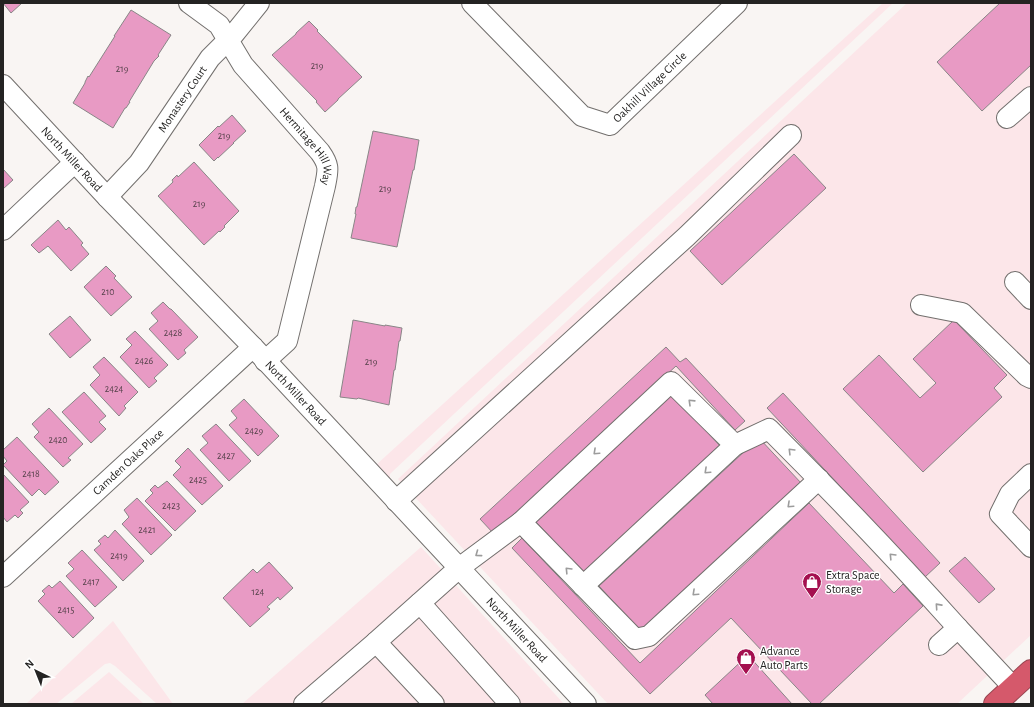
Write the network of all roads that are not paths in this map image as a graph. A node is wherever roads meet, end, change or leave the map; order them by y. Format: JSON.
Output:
{"nodes":[{"id":1,"x":189,"y":3,"type":"edge"},
{"id":2,"x":259,"y":3,"type":"edge"},
{"id":3,"x":472,"y":3,"type":"edge"},
{"id":4,"x":737,"y":3,"type":"edge"},
{"id":5,"x":228,"y":40,"type":"junction"},
{"id":6,"x":3,"y":86,"type":"edge"},
{"id":7,"x":1031,"y":97,"type":"edge"},
{"id":8,"x":1007,"y":118,"type":"dead end"},
{"id":9,"x":791,"y":135,"type":"dead end"},
{"id":10,"x":75,"y":162,"type":"junction"},
{"id":11,"x":107,"y":197,"type":"junction"},
{"id":12,"x":3,"y":230,"type":"edge"},
{"id":13,"x":1015,"y":282,"type":"dead end"},
{"id":14,"x":1031,"y":299,"type":"edge"},
{"id":15,"x":921,"y":305,"type":"dead end"},
{"id":16,"x":259,"y":354,"type":"junction"},
{"id":17,"x":1031,"y":378,"type":"edge"},
{"id":18,"x":735,"y":444,"type":"junction"},
{"id":19,"x":1031,"y":474,"type":"edge"},
{"id":20,"x":819,"y":479,"type":"junction"},
{"id":21,"x":396,"y":501,"type":"junction"},
{"id":22,"x":521,"y":522,"type":"junction"},
{"id":23,"x":1031,"y":547,"type":"edge"},
{"id":24,"x":459,"y":568,"type":"junction"},
{"id":25,"x":3,"y":577,"type":"edge"},
{"id":26,"x":583,"y":586,"type":"junction"},
{"id":27,"x":420,"y":603,"type":"junction"},
{"id":28,"x":958,"y":628,"type":"junction"},
{"id":29,"x":376,"y":642,"type":"junction"},
{"id":30,"x":939,"y":645,"type":"dead end"},
{"id":31,"x":1031,"y":671,"type":"edge"},
{"id":32,"x":1013,"y":688,"type":"junction"},
{"id":33,"x":581,"y":702,"type":"edge"},
{"id":34,"x":304,"y":704,"type":"edge"},
{"id":35,"x":434,"y":704,"type":"edge"},
{"id":36,"x":510,"y":704,"type":"edge"},
{"id":37,"x":995,"y":704,"type":"edge"}],
"edges":[{"from":1,"to":5,"type":"street","name":"Hermitage Hill Way"},
{"from":2,"to":5,"type":"street","name":"Monastery Court"},
{"from":3,"to":4,"type":"street","name":"Oakhill Village Circle"},
{"from":5,"to":11,"type":"street","name":"Monastery Court"},
{"from":5,"to":16,"type":"street","name":"Hermitage Hill Way"},
{"from":6,"to":10,"type":"street","name":"North Miller Road"},
{"from":7,"to":8,"type":"street"},
{"from":9,"to":21,"type":"street"},
{"from":10,"to":11,"type":"street","name":"North Miller Road"},
{"from":10,"to":12,"type":"street"},
{"from":11,"to":16,"type":"street","name":"North Miller Road"},
{"from":13,"to":14,"type":"street"},
{"from":15,"to":17,"type":"street"},
{"from":16,"to":21,"type":"street","name":"North Miller Road"},
{"from":16,"to":25,"type":"street","name":"Camden Oaks Place"},
{"from":20,"to":18,"type":"street","one_way":true},
{"from":18,"to":22,"type":"street","one_way":true},
{"from":18,"to":26,"type":"street","one_way":true},
{"from":19,"to":23,"type":"street"},
{"from":20,"to":26,"type":"street","one_way":true},
{"from":28,"to":20,"type":"street","one_way":true},
{"from":21,"to":24,"type":"street","name":"North Miller Road"},
{"from":22,"to":24,"type":"street","one_way":true},
{"from":26,"to":22,"type":"street","one_way":true},
{"from":24,"to":27,"type":"street"},
{"from":24,"to":33,"type":"street","name":"North Miller Road"},
{"from":27,"to":29,"type":"street"},
{"from":27,"to":36,"type":"street"},
{"from":28,"to":30,"type":"street"},
{"from":28,"to":32,"type":"street"},
{"from":29,"to":34,"type":"street"},
{"from":29,"to":35,"type":"street"},
{"from":31,"to":32,"type":"highway"},
{"from":32,"to":37,"type":"highway"}]}
